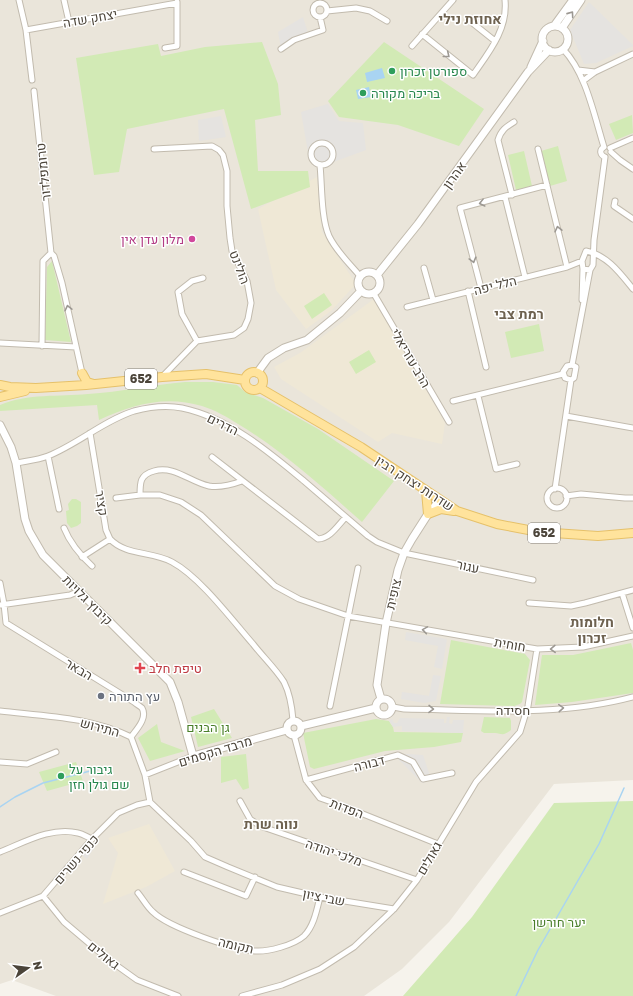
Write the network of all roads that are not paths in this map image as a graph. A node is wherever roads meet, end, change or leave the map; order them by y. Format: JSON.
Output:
{"nodes":[{"id":1,"x":18,"y":0,"type":"edge"},
{"id":2,"x":64,"y":0,"type":"edge"},
{"id":3,"x":453,"y":0,"type":"edge"},
{"id":4,"x":505,"y":0,"type":"edge"},
{"id":5,"x":573,"y":0,"type":"edge"},
{"id":6,"x":581,"y":0,"type":"edge"},
{"id":7,"x":320,"y":1,"type":"edge"},
{"id":8,"x":177,"y":2,"type":"edge"},
{"id":9,"x":327,"y":11,"type":"junction"},
{"id":10,"x":320,"y":17,"type":"junction"},
{"id":11,"x":387,"y":21,"type":"dead end"},
{"id":12,"x":470,"y":21,"type":"dead end"},
{"id":13,"x":69,"y":22,"type":"junction"},
{"id":14,"x":554,"y":26,"type":"junction"},
{"id":15,"x":562,"y":28,"type":"junction"},
{"id":16,"x":26,"y":30,"type":"junction"},
{"id":17,"x":422,"y":34,"type":"junction"},
{"id":18,"x":495,"y":41,"type":"junction"},
{"id":19,"x":543,"y":41,"type":"junction"},
{"id":20,"x":412,"y":46,"type":"dead end"},
{"id":21,"x":165,"y":48,"type":"dead end"},
{"id":22,"x":281,"y":49,"type":"dead end"},
{"id":23,"x":563,"y":49,"type":"junction"},
{"id":24,"x":549,"y":50,"type":"junction"},
{"id":25,"x":633,"y":54,"type":"edge"},
{"id":26,"x":578,"y":70,"type":"junction"},
{"id":27,"x":528,"y":72,"type":"junction"},
{"id":28,"x":595,"y":72,"type":"junction"},
{"id":29,"x":32,"y":80,"type":"dead end"},
{"id":30,"x":583,"y":82,"type":"junction"},
{"id":31,"x":34,"y":91,"type":"dead end"},
{"id":32,"x":514,"y":122,"type":"dead end"},
{"id":33,"x":633,"y":138,"type":"edge"},
{"id":34,"x":604,"y":147,"type":"junction"},
{"id":35,"x":154,"y":149,"type":"dead end"},
{"id":36,"x":538,"y":149,"type":"dead end"},
{"id":37,"x":611,"y":150,"type":"junction"},
{"id":38,"x":605,"y":157,"type":"junction"},
{"id":39,"x":320,"y":165,"type":"junction"},
{"id":40,"x":633,"y":169,"type":"edge"},
{"id":41,"x":547,"y":185,"type":"junction"},
{"id":42,"x":512,"y":195,"type":"junction"},
{"id":43,"x":505,"y":197,"type":"junction"},
{"id":44,"x":615,"y":201,"type":"dead end"},
{"id":45,"x":633,"y":219,"type":"edge"},
{"id":46,"x":51,"y":253,"type":"junction"},
{"id":47,"x":594,"y":253,"type":"junction"},
{"id":48,"x":604,"y":259,"type":"junction"},
{"id":49,"x":582,"y":261,"type":"junction"},
{"id":50,"x":594,"y":262,"type":"junction"},
{"id":51,"x":567,"y":267,"type":"junction"},
{"id":52,"x":424,"y":268,"type":"dead end"},
{"id":53,"x":583,"y":269,"type":"junction"},
{"id":54,"x":590,"y":270,"type":"junction"},
{"id":55,"x":377,"y":275,"type":"junction"},
{"id":56,"x":360,"y":276,"type":"junction"},
{"id":57,"x":525,"y":277,"type":"junction"},
{"id":58,"x":203,"y":278,"type":"dead end"},
{"id":59,"x":481,"y":288,"type":"junction"},
{"id":60,"x":633,"y":289,"type":"edge"},
{"id":61,"x":361,"y":291,"type":"junction"},
{"id":62,"x":468,"y":291,"type":"junction"},
{"id":63,"x":374,"y":294,"type":"junction"},
{"id":64,"x":433,"y":300,"type":"junction"},
{"id":65,"x":407,"y":307,"type":"dead end"},
{"id":66,"x":582,"y":312,"type":"junction"},
{"id":67,"x":197,"y":341,"type":"junction"},
{"id":68,"x":0,"y":343,"type":"edge"},
{"id":69,"x":42,"y":346,"type":"junction"},
{"id":70,"x":76,"y":347,"type":"junction"},
{"id":71,"x":572,"y":365,"type":"junction"},
{"id":72,"x":486,"y":367,"type":"dead end"},
{"id":73,"x":82,"y":373,"type":"junction"},
{"id":74,"x":257,"y":373,"type":"junction"},
{"id":75,"x":563,"y":374,"type":"junction"},
{"id":76,"x":162,"y":376,"type":"junction"},
{"id":77,"x":245,"y":380,"type":"junction"},
{"id":78,"x":571,"y":380,"type":"junction"},
{"id":79,"x":94,"y":384,"type":"junction"},
{"id":80,"x":0,"y":385,"type":"edge"},
{"id":81,"x":74,"y":386,"type":"junction"},
{"id":82,"x":36,"y":388,"type":"junction"},
{"id":83,"x":260,"y":388,"type":"junction"},
{"id":84,"x":478,"y":396,"type":"junction"},
{"id":85,"x":0,"y":397,"type":"edge"},
{"id":86,"x":453,"y":401,"type":"dead end"},
{"id":87,"x":566,"y":416,"type":"junction"},
{"id":88,"x":449,"y":422,"type":"dead end"},
{"id":89,"x":1,"y":428,"type":"edge"},
{"id":90,"x":633,"y":428,"type":"edge"},
{"id":91,"x":90,"y":433,"type":"junction"},
{"id":92,"x":48,"y":456,"type":"junction"},
{"id":93,"x":212,"y":458,"type":"dead end"},
{"id":94,"x":16,"y":463,"type":"junction"},
{"id":95,"x":517,"y":464,"type":"dead end"},
{"id":96,"x":242,"y":481,"type":"junction"},
{"id":97,"x":555,"y":488,"type":"junction"},
{"id":98,"x":426,"y":491,"type":"junction"},
{"id":99,"x":140,"y":495,"type":"junction"},
{"id":100,"x":566,"y":496,"type":"junction"},
{"id":101,"x":116,"y":498,"type":"dead end"},
{"id":102,"x":633,"y":498,"type":"edge"},
{"id":103,"x":440,"y":500,"type":"junction"},
{"id":104,"x":59,"y":509,"type":"dead end"},
{"id":105,"x":457,"y":511,"type":"junction"},
{"id":106,"x":428,"y":514,"type":"junction"},
{"id":107,"x":346,"y":517,"type":"junction"},
{"id":108,"x":64,"y":528,"type":"dead end"},
{"id":109,"x":633,"y":533,"type":"edge"},
{"id":110,"x":110,"y":539,"type":"junction"},
{"id":111,"x":404,"y":553,"type":"junction"},
{"id":112,"x":82,"y":556,"type":"junction"},
{"id":113,"x":92,"y":566,"type":"dead end"},
{"id":114,"x":358,"y":568,"type":"dead end"},
{"id":115,"x":533,"y":580,"type":"dead end"},
{"id":116,"x":0,"y":583,"type":"edge"},
{"id":117,"x":633,"y":590,"type":"edge"},
{"id":118,"x":79,"y":591,"type":"junction"},
{"id":119,"x":622,"y":593,"type":"junction"},
{"id":120,"x":529,"y":602,"type":"dead end"},
{"id":121,"x":2,"y":604,"type":"edge"},
{"id":122,"x":348,"y":616,"type":"junction"},
{"id":123,"x":386,"y":624,"type":"junction"},
{"id":124,"x":633,"y":628,"type":"edge"},
{"id":125,"x":633,"y":636,"type":"edge"},
{"id":126,"x":537,"y":649,"type":"junction"},
{"id":127,"x":633,"y":697,"type":"edge"},
{"id":128,"x":381,"y":699,"type":"junction"},
{"id":129,"x":330,"y":706,"type":"dead end"},
{"id":130,"x":393,"y":706,"type":"junction"},
{"id":131,"x":376,"y":708,"type":"junction"},
{"id":132,"x":527,"y":710,"type":"junction"},
{"id":133,"x":0,"y":711,"type":"edge"},
{"id":134,"x":293,"y":720,"type":"junction"},
{"id":135,"x":301,"y":726,"type":"junction"},
{"id":136,"x":287,"y":730,"type":"junction"},
{"id":137,"x":294,"y":735,"type":"junction"},
{"id":138,"x":131,"y":737,"type":"junction"},
{"id":139,"x":56,"y":752,"type":"dead end"},
{"id":140,"x":193,"y":756,"type":"junction"},
{"id":141,"x":0,"y":762,"type":"edge"},
{"id":142,"x":452,"y":773,"type":"dead end"},
{"id":143,"x":145,"y":775,"type":"junction"},
{"id":144,"x":306,"y":780,"type":"junction"},
{"id":145,"x":240,"y":801,"type":"dead end"},
{"id":146,"x":150,"y":802,"type":"junction"},
{"id":147,"x":92,"y":839,"type":"junction"},
{"id":148,"x":438,"y":844,"type":"junction"},
{"id":149,"x":0,"y":852,"type":"edge"},
{"id":150,"x":184,"y":872,"type":"dead end"},
{"id":151,"x":255,"y":877,"type":"junction"},
{"id":152,"x":417,"y":880,"type":"junction"},
{"id":153,"x":138,"y":893,"type":"dead end"},
{"id":154,"x":44,"y":896,"type":"junction"},
{"id":155,"x":320,"y":896,"type":"junction"},
{"id":156,"x":394,"y":909,"type":"junction"},
{"id":157,"x":0,"y":913,"type":"edge"},
{"id":158,"x":178,"y":996,"type":"edge"},
{"id":159,"x":242,"y":996,"type":"edge"}],
"edges":[{"from":1,"to":16,"type":"street"},
{"from":2,"to":13,"type":"street"},
{"from":3,"to":17,"type":"street"},
{"from":4,"to":18,"type":"street"},
{"from":5,"to":14,"type":"street"},
{"from":15,"to":6,"type":"street","one_way":true},
{"from":7,"to":9,"type":"street"},
{"from":7,"to":10,"type":"street"},
{"from":8,"to":13,"type":"street","name":"יצחק שדה"},
{"from":8,"to":21,"type":"street"},
{"from":9,"to":10,"type":"street"},
{"from":9,"to":11,"type":"street"},
{"from":10,"to":22,"type":"street"},
{"from":12,"to":18,"type":"street"},
{"from":13,"to":16,"type":"street","name":"יצחק שדה"},
{"from":14,"to":15,"type":"street"},
{"from":14,"to":19,"type":"street"},
{"from":15,"to":23,"type":"street"},
{"from":16,"to":29,"type":"street"},
{"from":17,"to":18,"type":"street","one_way":true},
{"from":17,"to":20,"type":"street"},
{"from":19,"to":24,"type":"street"},
{"from":19,"to":27,"type":"street","name":"אהרון"},
{"from":23,"to":24,"type":"street"},
{"from":23,"to":26,"type":"street"},
{"from":24,"to":27,"type":"street","name":"אהרון"},
{"from":25,"to":28,"type":"street"},
{"from":26,"to":28,"type":"street"},
{"from":26,"to":30,"type":"street"},
{"from":27,"to":55,"type":"street","name":"אהרון"},
{"from":28,"to":30,"type":"street"},
{"from":30,"to":34,"type":"street"},
{"from":31,"to":46,"type":"street","name":"טרומפלדור"},
{"from":32,"to":42,"type":"street"},
{"from":33,"to":37,"type":"street"},
{"from":34,"to":37,"type":"street"},
{"from":34,"to":38,"type":"street"},
{"from":35,"to":67,"type":"street","name":"הולינט"},
{"from":36,"to":41,"type":"street"},
{"from":37,"to":38,"type":"street"},
{"from":37,"to":40,"type":"street"},
{"from":38,"to":47,"type":"street"},
{"from":39,"to":39,"type":"street"},
{"from":39,"to":56,"type":"street"},
{"from":41,"to":42,"type":"street"},
{"from":51,"to":41,"type":"street","one_way":true},
{"from":42,"to":43,"type":"street"},
{"from":43,"to":57,"type":"street"},
{"from":43,"to":59,"type":"street","one_way":true},
{"from":44,"to":45,"type":"street"},
{"from":46,"to":69,"type":"street"},
{"from":70,"to":46,"type":"street","name":"טרומפלדור","one_way":true},
{"from":47,"to":48,"type":"street"},
{"from":47,"to":49,"type":"street","name":"הלל יפה"},
{"from":47,"to":50,"type":"street"},
{"from":48,"to":50,"type":"street"},
{"from":48,"to":60,"type":"street"},
{"from":49,"to":51,"type":"street","name":"הלל יפה"},
{"from":49,"to":53,"type":"street"},
{"from":50,"to":54,"type":"street"},
{"from":51,"to":57,"type":"street","name":"הלל יפה"},
{"from":52,"to":64,"type":"street"},
{"from":53,"to":54,"type":"street"},
{"from":53,"to":66,"type":"street"},
{"from":54,"to":66,"type":"street"},
{"from":55,"to":56,"type":"street"},
{"from":55,"to":63,"type":"street"},
{"from":56,"to":61,"type":"street"},
{"from":57,"to":59,"type":"street","name":"הלל יפה"},
{"from":58,"to":67,"type":"street"},
{"from":59,"to":62,"type":"street","name":"הלל יפה"},
{"from":61,"to":63,"type":"street"},
{"from":61,"to":74,"type":"street"},
{"from":62,"to":64,"type":"street","name":"הלל יפה"},
{"from":62,"to":72,"type":"street"},
{"from":63,"to":88,"type":"street","name":"הרב עזריאלי"},
{"from":64,"to":65,"type":"street","name":"הלל יפה"},
{"from":66,"to":71,"type":"street"},
{"from":67,"to":76,"type":"street"},
{"from":68,"to":69,"type":"street"},
{"from":69,"to":70,"type":"street"},
{"from":70,"to":73,"type":"street","name":"טרומפלדור"},
{"from":71,"to":75,"type":"street"},
{"from":71,"to":78,"type":"street"},
{"from":73,"to":79,"type":"main road"},
{"from":73,"to":81,"type":"main road"},
{"from":74,"to":77,"type":"main road"},
{"from":74,"to":83,"type":"main road"},
{"from":75,"to":78,"type":"street"},
{"from":75,"to":84,"type":"street"},
{"from":76,"to":77,"type":"main road","number":"652"},
{"from":76,"to":79,"type":"main road","number":"652"},
{"from":77,"to":83,"type":"main road"},
{"from":78,"to":87,"type":"street"},
{"from":79,"to":81,"type":"main road","number":"652"},
{"from":80,"to":82,"type":"main road","number":"652"},
{"from":81,"to":82,"type":"main road","number":"652"},
{"from":82,"to":85,"type":"main road","number":"652"},
{"from":83,"to":98,"type":"main road","name":"שדרות יצחק רבין","number":"652"},
{"from":84,"to":86,"type":"street"},
{"from":84,"to":95,"type":"street"},
{"from":87,"to":90,"type":"street"},
{"from":87,"to":97,"type":"street"},
{"from":89,"to":94,"type":"street","name":"קיבוץ גלויות"},
{"from":91,"to":92,"type":"street","name":"הדרים"},
{"from":91,"to":107,"type":"street","name":"הדרים"},
{"from":91,"to":110,"type":"street","name":"קציר"},
{"from":92,"to":94,"type":"street","name":"הדרים"},
{"from":92,"to":104,"type":"street"},
{"from":93,"to":96,"type":"street"},
{"from":94,"to":118,"type":"street","name":"קיבוץ גלויות"},
{"from":96,"to":99,"type":"street"},
{"from":96,"to":107,"type":"street"},
{"from":97,"to":100,"type":"street"},
{"from":97,"to":100,"type":"street"},
{"from":98,"to":103,"type":"main road","name":"שדרות יצחק רבין","number":"652"},
{"from":98,"to":106,"type":"main road"},
{"from":99,"to":101,"type":"street","name":"חוחית"},
{"from":99,"to":122,"type":"street","name":"חוחית"},
{"from":100,"to":102,"type":"street"},
{"from":103,"to":105,"type":"main road","name":"שדרות יצחק רבין","number":"652"},
{"from":103,"to":106,"type":"street","name":"צופית"},
{"from":105,"to":106,"type":"main road"},
{"from":105,"to":109,"type":"main road","name":"שדרות יצחק רבין","number":"652"},
{"from":106,"to":111,"type":"street","name":"צופית"},
{"from":107,"to":111,"type":"street","name":"הדרים"},
{"from":108,"to":112,"type":"street"},
{"from":110,"to":112,"type":"street"},
{"from":110,"to":134,"type":"street"},
{"from":111,"to":115,"type":"street","name":"עגור"},
{"from":111,"to":123,"type":"street","name":"צופית"},
{"from":112,"to":113,"type":"street"},
{"from":114,"to":122,"type":"street"},
{"from":116,"to":121,"type":"street"},
{"from":117,"to":119,"type":"street"},
{"from":118,"to":121,"type":"street"},
{"from":118,"to":140,"type":"street","name":"קיבוץ גלויות"},
{"from":119,"to":120,"type":"street"},
{"from":119,"to":124,"type":"street"},
{"from":121,"to":138,"type":"street","name":"הבאר"},
{"from":122,"to":123,"type":"street","name":"חוחית"},
{"from":122,"to":129,"type":"street"},
{"from":126,"to":123,"type":"street","name":"חוחית","one_way":true},
{"from":123,"to":128,"type":"street","name":"צופית"},
{"from":125,"to":126,"type":"street","name":"חוחית","one_way":true},
{"from":126,"to":132,"type":"street","name":"גאולים"},
{"from":132,"to":127,"type":"street","name":"חסידה","one_way":true},
{"from":128,"to":130,"type":"street"},
{"from":128,"to":131,"type":"street"},
{"from":130,"to":131,"type":"street"},
{"from":130,"to":132,"type":"street","name":"חסידה","one_way":true},
{"from":131,"to":135,"type":"street"},
{"from":132,"to":148,"type":"street","name":"גאולים"},
{"from":133,"to":138,"type":"street","name":"התירוש"},
{"from":134,"to":135,"type":"street"},
{"from":134,"to":136,"type":"street"},
{"from":135,"to":137,"type":"street"},
{"from":136,"to":137,"type":"street"},
{"from":136,"to":140,"type":"street","name":"מרבד הקסמים"},
{"from":137,"to":144,"type":"street","name":"הפדות"},
{"from":138,"to":143,"type":"street","name":"התירוש"},
{"from":139,"to":141,"type":"street"},
{"from":140,"to":143,"type":"street","name":"מרבד הקסמים"},
{"from":142,"to":144,"type":"street","name":"דבורה"},
{"from":143,"to":146,"type":"street","name":"התירוש"},
{"from":144,"to":148,"type":"street","name":"הפדות"},
{"from":145,"to":152,"type":"street","name":"מלכי יהודה"},
{"from":146,"to":147,"type":"street","name":"כנפי נשרים"},
{"from":146,"to":151,"type":"street","name":"שבי ציון"},
{"from":147,"to":149,"type":"street"},
{"from":147,"to":154,"type":"street","name":"כנפי נשרים"},
{"from":148,"to":152,"type":"street","name":"גאולים"},
{"from":150,"to":151,"type":"street"},
{"from":151,"to":155,"type":"street","name":"שבי ציון"},
{"from":152,"to":156,"type":"street","name":"גאולים"},
{"from":153,"to":155,"type":"street","name":"תקומה"},
{"from":154,"to":157,"type":"street","name":"כנפי נשרים"},
{"from":154,"to":158,"type":"street","name":"גאולים"},
{"from":155,"to":156,"type":"street","name":"שבי ציון"},
{"from":156,"to":159,"type":"street","name":"גאולים"}]}
